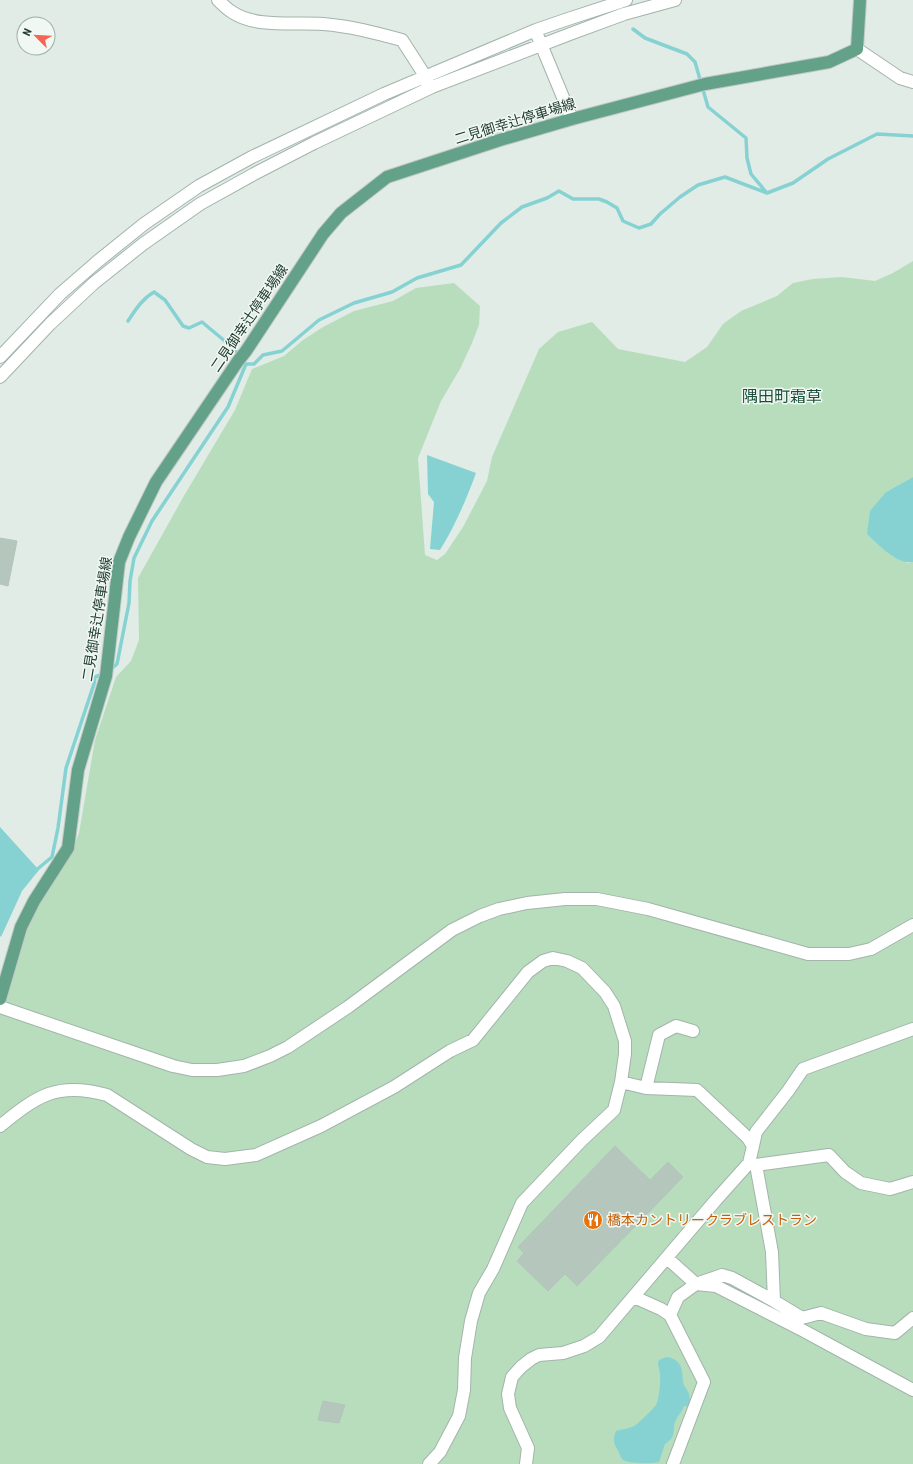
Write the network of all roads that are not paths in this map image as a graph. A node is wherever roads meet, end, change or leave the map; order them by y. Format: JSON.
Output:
{"nodes":[{"id":1,"x":218,"y":0,"type":"edge"},
{"id":2,"x":626,"y":0,"type":"edge"},
{"id":3,"x":675,"y":0,"type":"edge"},
{"id":4,"x":860,"y":0,"type":"edge"},
{"id":5,"x":536,"y":30,"type":"junction"},
{"id":6,"x":540,"y":45,"type":"junction"},
{"id":7,"x":857,"y":49,"type":"junction"},
{"id":8,"x":425,"y":76,"type":"junction"},
{"id":9,"x":913,"y":82,"type":"edge"},
{"id":10,"x":432,"y":87,"type":"junction"},
{"id":11,"x":572,"y":119,"type":"junction"},
{"id":12,"x":0,"y":357,"type":"edge"},
{"id":13,"x":0,"y":377,"type":"edge"},
{"id":14,"x":913,"y":925,"type":"edge"},
{"id":15,"x":0,"y":999,"type":"edge"},
{"id":16,"x":0,"y":1007,"type":"edge"},
{"id":17,"x":913,"y":1029,"type":"edge"},
{"id":18,"x":693,"y":1031,"type":"dead end"},
{"id":19,"x":621,"y":1082,"type":"junction"},
{"id":20,"x":646,"y":1088,"type":"junction"},
{"id":21,"x":0,"y":1126,"type":"edge"},
{"id":22,"x":753,"y":1146,"type":"junction"},
{"id":23,"x":753,"y":1164,"type":"junction"},
{"id":24,"x":913,"y":1182,"type":"edge"},
{"id":25,"x":667,"y":1258,"type":"junction"},
{"id":26,"x":696,"y":1284,"type":"junction"},
{"id":27,"x":634,"y":1297,"type":"junction"},
{"id":28,"x":774,"y":1301,"type":"junction"},
{"id":29,"x":670,"y":1315,"type":"junction"},
{"id":30,"x":913,"y":1318,"type":"edge"},
{"id":31,"x":913,"y":1390,"type":"edge"},
{"id":32,"x":429,"y":1464,"type":"edge"},
{"id":33,"x":526,"y":1464,"type":"edge"},
{"id":34,"x":673,"y":1464,"type":"edge"}],
"edges":[{"from":1,"to":8,"type":"street"},
{"from":2,"to":5,"type":"street"},
{"from":3,"to":6,"type":"street"},
{"from":4,"to":7,"type":"main road"},
{"from":5,"to":6,"type":"street"},
{"from":5,"to":8,"type":"street"},
{"from":6,"to":10,"type":"street"},
{"from":6,"to":11,"type":"street"},
{"from":7,"to":9,"type":"street"},
{"from":7,"to":11,"type":"main road","name":"二見御幸辻停車場線"},
{"from":8,"to":10,"type":"street"},
{"from":8,"to":12,"type":"street"},
{"from":10,"to":13,"type":"street"},
{"from":11,"to":15,"type":"main road","name":"二見御幸辻停車場線"},
{"from":14,"to":16,"type":"street"},
{"from":17,"to":22,"type":"street"},
{"from":18,"to":20,"type":"street"},
{"from":19,"to":20,"type":"street"},
{"from":19,"to":21,"type":"street"},
{"from":19,"to":32,"type":"street"},
{"from":20,"to":22,"type":"street"},
{"from":22,"to":23,"type":"street"},
{"from":23,"to":24,"type":"street"},
{"from":23,"to":25,"type":"street"},
{"from":23,"to":28,"type":"street"},
{"from":25,"to":26,"type":"street"},
{"from":25,"to":27,"type":"street"},
{"from":26,"to":28,"type":"street"},
{"from":26,"to":29,"type":"street"},
{"from":26,"to":31,"type":"street"},
{"from":27,"to":29,"type":"street"},
{"from":27,"to":33,"type":"street"},
{"from":28,"to":30,"type":"street"},
{"from":29,"to":34,"type":"street"}]}
